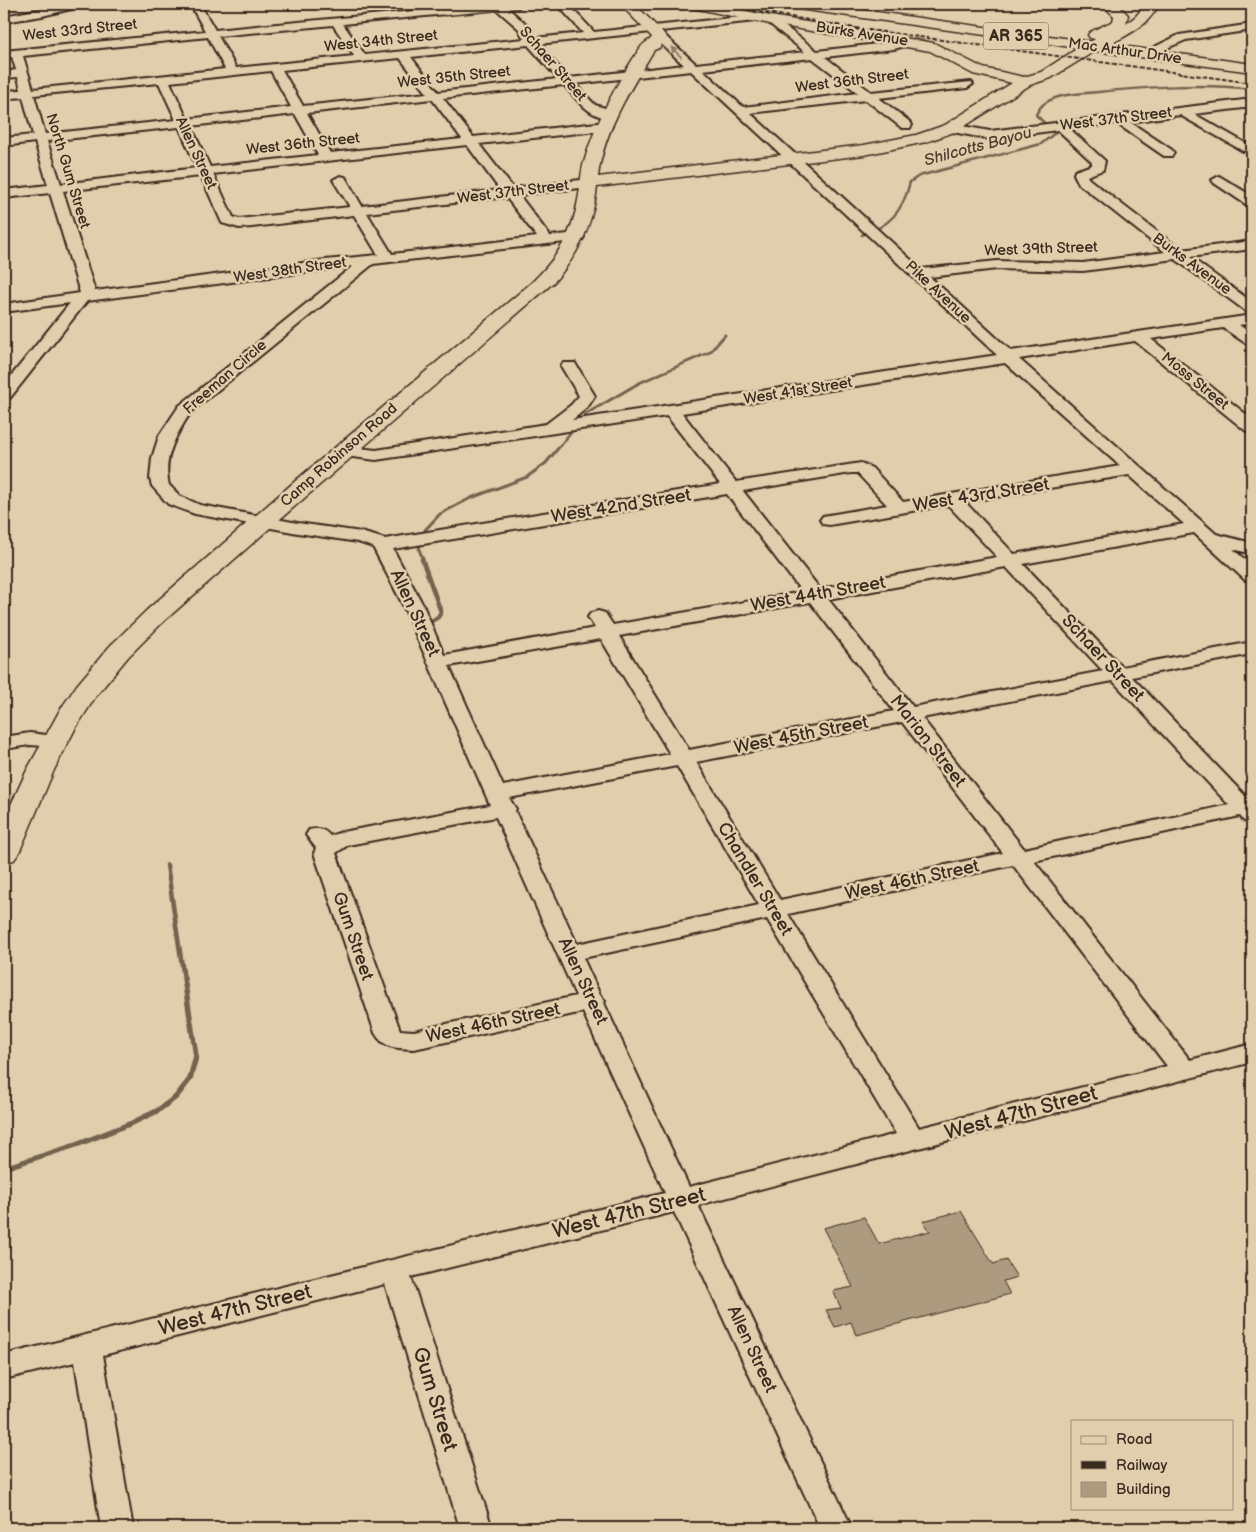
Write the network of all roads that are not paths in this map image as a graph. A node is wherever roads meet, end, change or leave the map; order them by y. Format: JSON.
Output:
{"nodes":[{"id":1,"x":80,"y":4,"type":"edge"},
{"id":2,"x":196,"y":4,"type":"edge"},
{"id":3,"x":518,"y":4,"type":"edge"},
{"id":4,"x":562,"y":4,"type":"edge"},
{"id":5,"x":627,"y":4,"type":"edge"},
{"id":6,"x":692,"y":4,"type":"edge"},
{"id":7,"x":791,"y":4,"type":"edge"},
{"id":8,"x":1109,"y":4,"type":"edge"},
{"id":9,"x":1153,"y":4,"type":"edge"},
{"id":10,"x":498,"y":6,"type":"junction"},
{"id":11,"x":412,"y":8,"type":"edge"},
{"id":12,"x":4,"y":19,"type":"edge"},
{"id":13,"x":765,"y":19,"type":"junction"},
{"id":14,"x":336,"y":22,"type":"junction"},
{"id":15,"x":1252,"y":27,"type":"edge"},
{"id":16,"x":655,"y":32,"type":"junction"},
{"id":17,"x":213,"y":34,"type":"junction"},
{"id":18,"x":591,"y":34,"type":"junction"},
{"id":19,"x":531,"y":41,"type":"junction"},
{"id":20,"x":908,"y":42,"type":"junction"},
{"id":21,"x":1074,"y":44,"type":"junction"},
{"id":22,"x":1092,"y":46,"type":"junction"},
{"id":23,"x":10,"y":54,"type":"edge"},
{"id":24,"x":403,"y":54,"type":"junction"},
{"id":25,"x":814,"y":54,"type":"junction"},
{"id":26,"x":1146,"y":54,"type":"junction"},
{"id":27,"x":361,"y":58,"type":"junction"},
{"id":28,"x":274,"y":67,"type":"junction"},
{"id":29,"x":693,"y":68,"type":"junction"},
{"id":30,"x":1252,"y":68,"type":"edge"},
{"id":31,"x":232,"y":71,"type":"junction"},
{"id":32,"x":22,"y":73,"type":"junction"},
{"id":33,"x":634,"y":74,"type":"junction"},
{"id":34,"x":4,"y":75,"type":"edge"},
{"id":35,"x":163,"y":78,"type":"junction"},
{"id":36,"x":565,"y":82,"type":"junction"},
{"id":37,"x":1025,"y":82,"type":"junction"},
{"id":38,"x":966,"y":84,"type":"dead end"},
{"id":39,"x":28,"y":92,"type":"junction"},
{"id":40,"x":4,"y":95,"type":"edge"},
{"id":41,"x":435,"y":95,"type":"junction"},
{"id":42,"x":868,"y":96,"type":"junction"},
{"id":43,"x":1252,"y":103,"type":"edge"},
{"id":44,"x":299,"y":110,"type":"junction"},
{"id":45,"x":740,"y":111,"type":"junction"},
{"id":46,"x":1181,"y":111,"type":"junction"},
{"id":47,"x":1118,"y":119,"type":"junction"},
{"id":48,"x":609,"y":120,"type":"junction"},
{"id":49,"x":182,"y":123,"type":"junction"},
{"id":50,"x":906,"y":125,"type":"dead end"},
{"id":51,"x":1055,"y":127,"type":"junction"},
{"id":52,"x":951,"y":128,"type":"junction"},
{"id":53,"x":40,"y":138,"type":"junction"},
{"id":54,"x":470,"y":141,"type":"junction"},
{"id":55,"x":4,"y":142,"type":"edge"},
{"id":56,"x":1243,"y":147,"type":"dead end"},
{"id":57,"x":1168,"y":153,"type":"dead end"},
{"id":58,"x":326,"y":157,"type":"junction"},
{"id":59,"x":793,"y":159,"type":"junction"},
{"id":60,"x":593,"y":160,"type":"junction"},
{"id":61,"x":204,"y":171,"type":"junction"},
{"id":62,"x":644,"y":176,"type":"junction"},
{"id":63,"x":340,"y":180,"type":"dead end"},
{"id":64,"x":1219,"y":180,"type":"dead end"},
{"id":65,"x":57,"y":188,"type":"junction"},
{"id":66,"x":588,"y":191,"type":"junction"},
{"id":67,"x":509,"y":192,"type":"junction"},
{"id":68,"x":4,"y":194,"type":"edge"},
{"id":69,"x":1252,"y":202,"type":"edge"},
{"id":70,"x":358,"y":210,"type":"junction"},
{"id":71,"x":234,"y":223,"type":"joint"},
{"id":72,"x":577,"y":236,"type":"junction"},
{"id":73,"x":546,"y":240,"type":"junction"},
{"id":74,"x":1252,"y":245,"type":"edge"},
{"id":75,"x":1178,"y":254,"type":"junction"},
{"id":76,"x":388,"y":259,"type":"junction"},
{"id":77,"x":369,"y":260,"type":"junction"},
{"id":78,"x":919,"y":274,"type":"junction"},
{"id":79,"x":86,"y":298,"type":"junction"},
{"id":80,"x":4,"y":308,"type":"edge"},
{"id":81,"x":1252,"y":309,"type":"edge"},
{"id":82,"x":1252,"y":319,"type":"edge"},
{"id":83,"x":1226,"y":323,"type":"junction"},
{"id":84,"x":1138,"y":336,"type":"junction"},
{"id":85,"x":1252,"y":341,"type":"edge"},
{"id":86,"x":1008,"y":357,"type":"junction"},
{"id":87,"x":569,"y":366,"type":"dead end"},
{"id":88,"x":4,"y":395,"type":"edge"},
{"id":89,"x":671,"y":410,"type":"junction"},
{"id":90,"x":1252,"y":426,"type":"edge"},
{"id":91,"x":556,"y":428,"type":"junction"},
{"id":92,"x":343,"y":451,"type":"junction"},
{"id":93,"x":1133,"y":469,"type":"junction"},
{"id":94,"x":732,"y":488,"type":"junction"},
{"id":95,"x":954,"y":501,"type":"junction"},
{"id":96,"x":899,"y":508,"type":"junction"},
{"id":97,"x":829,"y":520,"type":"dead end"},
{"id":98,"x":262,"y":522,"type":"junction"},
{"id":99,"x":1204,"y":532,"type":"junction"},
{"id":100,"x":381,"y":544,"type":"junction"},
{"id":101,"x":1252,"y":549,"type":"edge"},
{"id":102,"x":1010,"y":560,"type":"junction"},
{"id":103,"x":1245,"y":562,"type":"edge"},
{"id":104,"x":1252,"y":576,"type":"edge"},
{"id":105,"x":814,"y":594,"type":"junction"},
{"id":106,"x":603,"y":624,"type":"junction"},
{"id":107,"x":1252,"y":648,"type":"edge"},
{"id":108,"x":438,"y":662,"type":"junction"},
{"id":109,"x":1118,"y":674,"type":"junction"},
{"id":110,"x":908,"y":714,"type":"junction"},
{"id":111,"x":56,"y":741,"type":"junction"},
{"id":112,"x":4,"y":743,"type":"edge"},
{"id":113,"x":682,"y":758,"type":"junction"},
{"id":114,"x":501,"y":801,"type":"junction"},
{"id":115,"x":1250,"y":810,"type":"edge"},
{"id":116,"x":322,"y":841,"type":"joint"},
{"id":117,"x":4,"y":853,"type":"edge"},
{"id":118,"x":1018,"y":857,"type":"junction"},
{"id":119,"x":774,"y":910,"type":"junction"},
{"id":120,"x":571,"y":953,"type":"junction"},
{"id":121,"x":593,"y":1001,"type":"junction"},
{"id":122,"x":393,"y":1040,"type":"joint"},
{"id":123,"x":1252,"y":1053,"type":"edge"},
{"id":124,"x":1184,"y":1070,"type":"junction"},
{"id":125,"x":912,"y":1141,"type":"junction"},
{"id":126,"x":682,"y":1200,"type":"junction"},
{"id":127,"x":395,"y":1270,"type":"junction"},
{"id":128,"x":87,"y":1347,"type":"junction"},
{"id":129,"x":4,"y":1367,"type":"edge"},
{"id":130,"x":117,"y":1528,"type":"edge"},
{"id":131,"x":476,"y":1528,"type":"edge"},
{"id":132,"x":836,"y":1528,"type":"edge"}],
"edges":[{"from":1,"to":12,"type":"street"},
{"from":2,"to":17,"type":"street"},
{"from":3,"to":10,"type":"main road"},
{"from":4,"to":18,"type":"street"},
{"from":5,"to":16,"type":"main road","name":"Pike Avenue"},
{"from":6,"to":13,"type":"main road","name":"Burks Avenue"},
{"from":7,"to":21,"type":"main road","name":"Mac Arthur Drive","number":"AR 365"},
{"from":8,"to":21,"type":"main road"},
{"from":9,"to":22,"type":"main road"},
{"from":10,"to":11,"type":"main road"},
{"from":10,"to":19,"type":"street","name":"Schaer Street"},
{"from":11,"to":14,"type":"street","name":"West 33rd Street"},
{"from":13,"to":16,"type":"street","name":"West 34th Street"},
{"from":13,"to":20,"type":"main road","name":"Burks Avenue"},
{"from":13,"to":25,"type":"street"},
{"from":14,"to":17,"type":"street","name":"West 33rd Street"},
{"from":14,"to":27,"type":"street"},
{"from":15,"to":26,"type":"street"},
{"from":16,"to":18,"type":"street","name":"West 34th Street"},
{"from":29,"to":16,"type":"street","name":"Pike Avenue","one_way":true},
{"from":16,"to":33,"type":"main road","name":"Camp Robinson Road"},
{"from":17,"to":23,"type":"street","name":"West 33rd Street"},
{"from":17,"to":31,"type":"street"},
{"from":18,"to":19,"type":"street","name":"West 34th Street"},
{"from":19,"to":24,"type":"street","name":"West 34th Street"},
{"from":19,"to":36,"type":"street","name":"Schaer Street"},
{"from":20,"to":25,"type":"street","name":"West 35th Street"},
{"from":20,"to":37,"type":"main road","name":"Burks Avenue"},
{"from":21,"to":22,"type":"main road","name":"Mac Arthur Drive","number":"AR 365"},
{"from":21,"to":37,"type":"main road"},
{"from":22,"to":26,"type":"main road","name":"Mac Arthur Drive","number":"AR 365"},
{"from":22,"to":37,"type":"main road"},
{"from":23,"to":32,"type":"street","name":"North Gum Street"},
{"from":24,"to":27,"type":"street","name":"West 34th Street"},
{"from":24,"to":41,"type":"street"},
{"from":25,"to":29,"type":"street","name":"West 35th Street"},
{"from":25,"to":42,"type":"street"},
{"from":26,"to":30,"type":"main road","name":"Mac Arthur Drive","number":"AR 365"},
{"from":27,"to":28,"type":"street","name":"West 34th Street"},
{"from":28,"to":31,"type":"street","name":"West 34th Street"},
{"from":28,"to":44,"type":"street"},
{"from":29,"to":33,"type":"street","name":"West 35th Street"},
{"from":29,"to":45,"type":"street","name":"Pike Avenue"},
{"from":31,"to":35,"type":"street","name":"West 34th Street"},
{"from":32,"to":34,"type":"street"},
{"from":32,"to":39,"type":"street","name":"North Gum Street"},
{"from":33,"to":36,"type":"street","name":"West 35th Street"},
{"from":33,"to":48,"type":"main road","name":"Camp Robinson Road"},
{"from":35,"to":39,"type":"street","name":"West 34th Street"},
{"from":35,"to":49,"type":"street","name":"Allen Street"},
{"from":36,"to":41,"type":"street","name":"West 35th Street"},
{"from":36,"to":48,"type":"street","name":"Schaer Street"},
{"from":37,"to":52,"type":"main road"},
{"from":38,"to":42,"type":"street","name":"West 36th Street"},
{"from":39,"to":40,"type":"street","name":"West 34th Street"},
{"from":39,"to":53,"type":"street","name":"North Gum Street"},
{"from":41,"to":44,"type":"street","name":"West 35th Street"},
{"from":41,"to":54,"type":"street"},
{"from":42,"to":45,"type":"street","name":"West 36th Street"},
{"from":42,"to":50,"type":"street"},
{"from":43,"to":46,"type":"street","name":"West 37th Street"},
{"from":44,"to":49,"type":"street","name":"West 35th Street"},
{"from":44,"to":58,"type":"street"},
{"from":45,"to":59,"type":"street","name":"Pike Avenue"},
{"from":46,"to":47,"type":"street","name":"West 37th Street"},
{"from":46,"to":56,"type":"street"},
{"from":47,"to":51,"type":"street","name":"West 37th Street"},
{"from":47,"to":57,"type":"street"},
{"from":48,"to":54,"type":"street","name":"West 36th Street"},
{"from":48,"to":60,"type":"main road","name":"Camp Robinson Road"},
{"from":49,"to":53,"type":"street","name":"West 35th Street"},
{"from":49,"to":61,"type":"street","name":"Allen Street"},
{"from":51,"to":52,"type":"street","name":"West 37th Street"},
{"from":51,"to":75,"type":"street","name":"Burks Avenue"},
{"from":52,"to":59,"type":"main road"},
{"from":53,"to":55,"type":"street","name":"West 35th Street"},
{"from":53,"to":65,"type":"street","name":"North Gum Street"},
{"from":54,"to":58,"type":"street","name":"West 36th Street"},
{"from":54,"to":67,"type":"street"},
{"from":58,"to":61,"type":"street","name":"West 36th Street"},
{"from":59,"to":62,"type":"main road"},
{"from":59,"to":78,"type":"street","name":"Pike Avenue"},
{"from":60,"to":62,"type":"main road"},
{"from":60,"to":66,"type":"main road","name":"Camp Robinson Road"},
{"from":61,"to":65,"type":"street","name":"West 36th Street"},
{"from":61,"to":71,"type":"street","name":"Allen Street"},
{"from":62,"to":66,"type":"main road"},
{"from":63,"to":70,"type":"street"},
{"from":64,"to":69,"type":"street"},
{"from":65,"to":68,"type":"street","name":"West 36th Street"},
{"from":65,"to":79,"type":"street","name":"North Gum Street"},
{"from":66,"to":67,"type":"street","name":"West 37th Street"},
{"from":66,"to":72,"type":"main road","name":"Camp Robinson Road"},
{"from":67,"to":70,"type":"street","name":"West 37th Street"},
{"from":67,"to":73,"type":"street"},
{"from":70,"to":71,"type":"street","name":"West 37th Street"},
{"from":70,"to":76,"type":"street"},
{"from":72,"to":73,"type":"street","name":"West 38th Street"},
{"from":72,"to":92,"type":"main road","name":"Camp Robinson Road"},
{"from":73,"to":76,"type":"street","name":"West 38th Street"},
{"from":74,"to":75,"type":"street","name":"West 39th Street"},
{"from":75,"to":78,"type":"street","name":"West 39th Street"},
{"from":75,"to":81,"type":"street","name":"Burks Avenue"},
{"from":76,"to":77,"type":"street","name":"West 38th Street"},
{"from":77,"to":79,"type":"street","name":"West 38th Street"},
{"from":77,"to":98,"type":"street","name":"Freeman Circle"},
{"from":78,"to":86,"type":"street","name":"Pike Avenue"},
{"from":79,"to":80,"type":"street","name":"West 38th Street"},
{"from":79,"to":88,"type":"street"},
{"from":82,"to":83,"type":"street","name":"West 41st Street"},
{"from":83,"to":84,"type":"street","name":"West 41st Street"},
{"from":83,"to":85,"type":"street"},
{"from":84,"to":86,"type":"street","name":"West 41st Street"},
{"from":84,"to":90,"type":"street","name":"Moss Street"},
{"from":86,"to":89,"type":"street","name":"West 41st Street"},
{"from":86,"to":93,"type":"street","name":"Pike Avenue"},
{"from":87,"to":91,"type":"street"},
{"from":89,"to":91,"type":"street","name":"West 41st Street"},
{"from":89,"to":94,"type":"street","name":"Marion Street"},
{"from":91,"to":92,"type":"street","name":"West 41st Street"},
{"from":92,"to":98,"type":"main road","name":"Camp Robinson Road"},
{"from":93,"to":95,"type":"street","name":"West 43rd Street"},
{"from":93,"to":99,"type":"street","name":"Pike Avenue"},
{"from":94,"to":96,"type":"street","name":"West 42nd Street"},
{"from":94,"to":100,"type":"street","name":"West 42nd Street"},
{"from":94,"to":105,"type":"street","name":"Marion Street"},
{"from":95,"to":96,"type":"street","name":"West 43rd Street"},
{"from":95,"to":102,"type":"street","name":"Schaer Street"},
{"from":96,"to":97,"type":"street","name":"West 43rd Street"},
{"from":98,"to":100,"type":"street"},
{"from":98,"to":111,"type":"main road","name":"Camp Robinson Road"},
{"from":99,"to":101,"type":"street"},
{"from":99,"to":102,"type":"street","name":"West 44th Street"},
{"from":99,"to":103,"type":"street","name":"Pike Avenue"},
{"from":100,"to":108,"type":"street","name":"Allen Street"},
{"from":102,"to":105,"type":"street","name":"West 44th Street"},
{"from":102,"to":109,"type":"street","name":"Schaer Street"},
{"from":103,"to":104,"type":"street","name":"Pike Avenue"},
{"from":105,"to":106,"type":"street","name":"West 44th Street"},
{"from":105,"to":110,"type":"street","name":"Marion Street"},
{"from":106,"to":108,"type":"street","name":"West 44th Street"},
{"from":106,"to":113,"type":"street","name":"Chandler Street"},
{"from":107,"to":109,"type":"street","name":"West 45th Street"},
{"from":108,"to":114,"type":"street","name":"Allen Street"},
{"from":109,"to":110,"type":"street","name":"West 45th Street"},
{"from":109,"to":115,"type":"street","name":"Schaer Street"},
{"from":110,"to":113,"type":"street","name":"West 45th Street"},
{"from":110,"to":118,"type":"street","name":"Marion Street"},
{"from":111,"to":112,"type":"street"},
{"from":111,"to":117,"type":"main road","name":"Camp Robinson Road"},
{"from":113,"to":114,"type":"street","name":"West 45th Street"},
{"from":113,"to":119,"type":"street","name":"Chandler Street"},
{"from":114,"to":116,"type":"street","name":"West 45th Street"},
{"from":114,"to":120,"type":"street","name":"Allen Street"},
{"from":115,"to":118,"type":"street","name":"West 46th Street"},
{"from":116,"to":122,"type":"street","name":"Gum Street"},
{"from":118,"to":119,"type":"street","name":"West 46th Street"},
{"from":118,"to":124,"type":"street","name":"Marion Street"},
{"from":119,"to":120,"type":"street","name":"West 46th Street"},
{"from":119,"to":125,"type":"street","name":"Chandler Street"},
{"from":120,"to":121,"type":"street","name":"Allen Street"},
{"from":121,"to":122,"type":"street","name":"West 46th Street"},
{"from":121,"to":126,"type":"street","name":"Allen Street"},
{"from":123,"to":124,"type":"street","name":"West 47th Street"},
{"from":124,"to":125,"type":"street","name":"West 47th Street"},
{"from":125,"to":126,"type":"street","name":"West 47th Street"},
{"from":126,"to":127,"type":"street","name":"West 47th Street"},
{"from":126,"to":132,"type":"street","name":"Allen Street"},
{"from":127,"to":128,"type":"street","name":"West 47th Street"},
{"from":127,"to":131,"type":"street","name":"Gum Street"},
{"from":128,"to":129,"type":"street","name":"West 47th Street"},
{"from":128,"to":130,"type":"street"}]}
